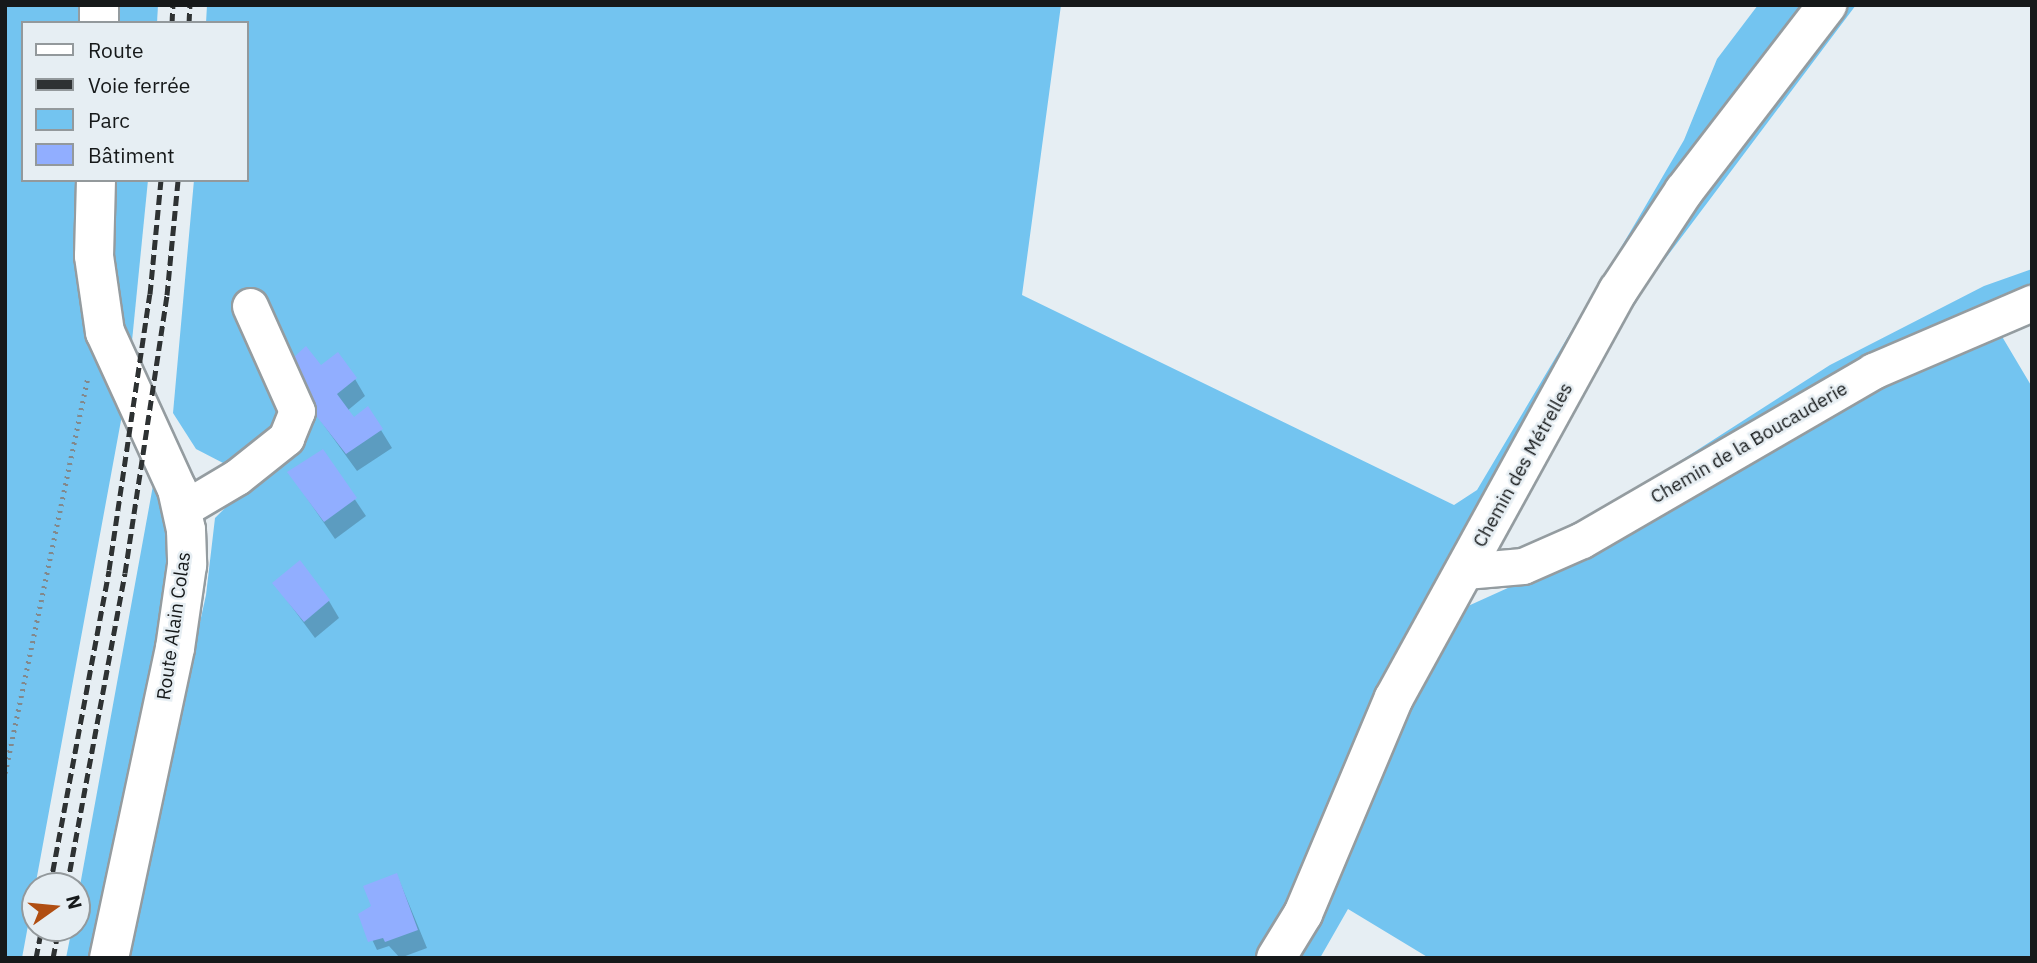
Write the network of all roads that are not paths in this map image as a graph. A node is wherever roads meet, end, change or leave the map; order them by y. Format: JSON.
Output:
{"nodes":[{"id":1,"x":1827,"y":5,"type":"edge"},
{"id":2,"x":96,"y":182,"type":"edge"},
{"id":3,"x":2032,"y":303,"type":"edge"},
{"id":4,"x":250,"y":306,"type":"dead end"},
{"id":5,"x":183,"y":509,"type":"junction"},
{"id":6,"x":1465,"y":571,"type":"junction"},
{"id":7,"x":108,"y":958,"type":"edge"},
{"id":8,"x":1276,"y":958,"type":"edge"}],
"edges":[{"from":1,"to":6,"type":"street","name":"Chemin des Métrelles"},
{"from":2,"to":5,"type":"street","name":"Route Alain Colas"},
{"from":3,"to":6,"type":"street","name":"Chemin de la Boucauderie"},
{"from":4,"to":5,"type":"street"},
{"from":5,"to":7,"type":"street","name":"Route Alain Colas"},
{"from":6,"to":8,"type":"street","name":"Chemin des Métrelles"}]}
